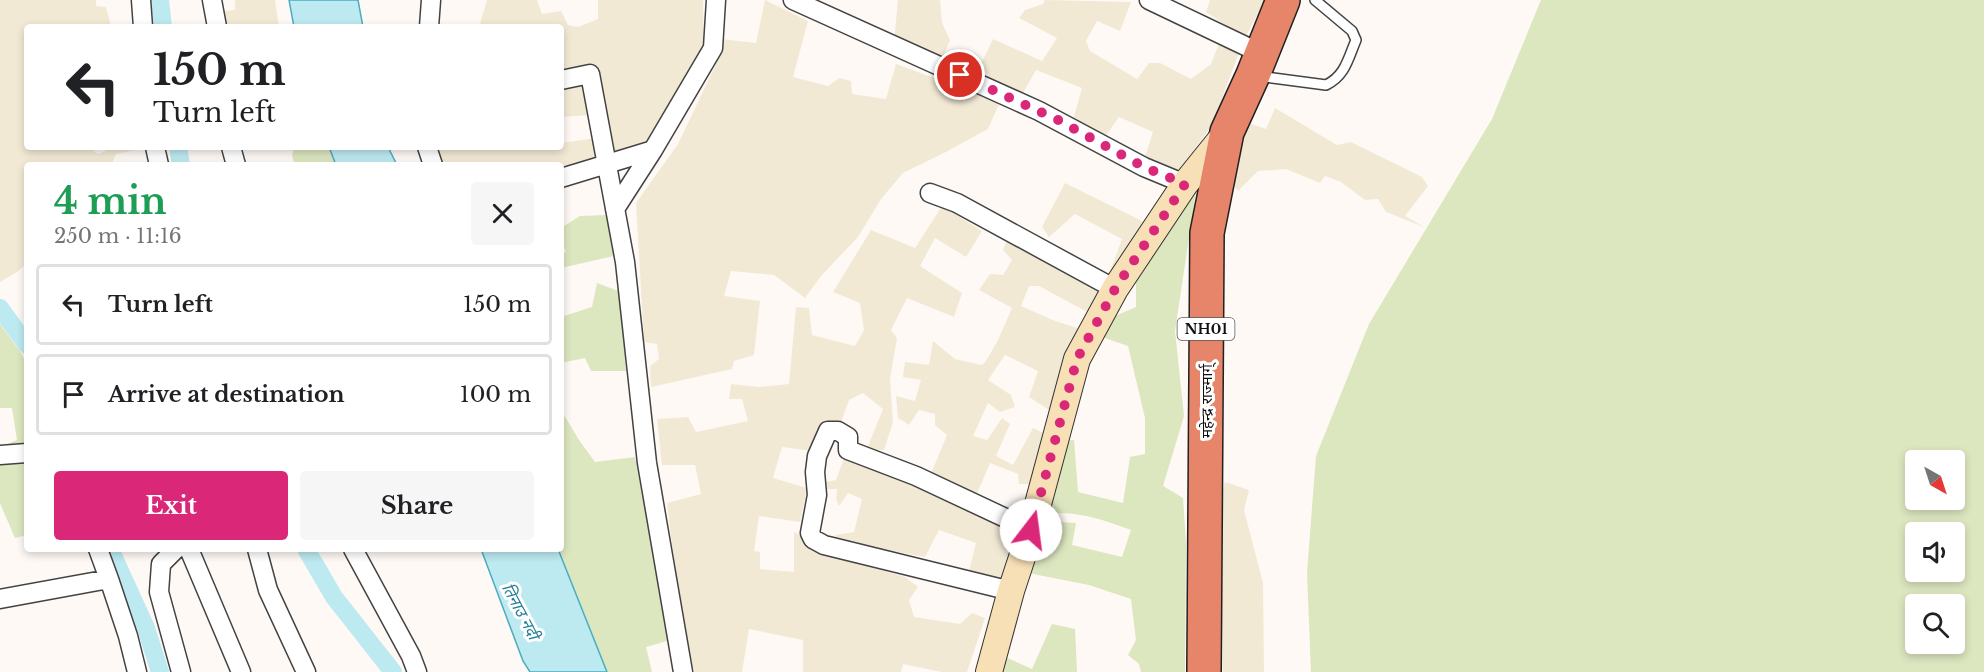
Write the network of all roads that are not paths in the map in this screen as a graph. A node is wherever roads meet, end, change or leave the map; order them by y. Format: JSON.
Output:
{"nodes":[{"id":1,"x":141,"y":0,"type":"edge"},
{"id":2,"x":212,"y":0,"type":"edge"},
{"id":3,"x":431,"y":0,"type":"edge"},
{"id":4,"x":716,"y":0,"type":"edge"},
{"id":5,"x":793,"y":0,"type":"edge"},
{"id":6,"x":1149,"y":0,"type":"edge"},
{"id":7,"x":1283,"y":0,"type":"edge"},
{"id":8,"x":1316,"y":0,"type":"edge"},
{"id":9,"x":143,"y":24,"type":"edge"},
{"id":10,"x":216,"y":24,"type":"edge"},
{"id":11,"x":429,"y":24,"type":"edge"},
{"id":12,"x":1257,"y":64,"type":"junction"},
{"id":13,"x":564,"y":79,"type":"edge"},
{"id":14,"x":1227,"y":132,"type":"junction"},
{"id":15,"x":653,"y":150,"type":"junction"},
{"id":16,"x":607,"y":164,"type":"junction"},
{"id":17,"x":564,"y":177,"type":"edge"},
{"id":18,"x":1185,"y":184,"type":"junction"},
{"id":19,"x":930,"y":193,"type":"dead end"},
{"id":20,"x":615,"y":209,"type":"junction"},
{"id":21,"x":1115,"y":289,"type":"junction"},
{"id":22,"x":24,"y":453,"type":"edge"},
{"id":23,"x":0,"y":455,"type":"edge"},
{"id":24,"x":1031,"y":530,"type":"junction"},
{"id":25,"x":99,"y":552,"type":"edge"},
{"id":26,"x":173,"y":552,"type":"edge"},
{"id":27,"x":190,"y":552,"type":"edge"},
{"id":28,"x":258,"y":552,"type":"edge"},
{"id":29,"x":355,"y":552,"type":"edge"},
{"id":30,"x":109,"y":579,"type":"junction"},
{"id":31,"x":1011,"y":591,"type":"junction"},
{"id":32,"x":0,"y":599,"type":"edge"},
{"id":33,"x":137,"y":672,"type":"edge"},
{"id":34,"x":181,"y":672,"type":"edge"},
{"id":35,"x":241,"y":672,"type":"edge"},
{"id":36,"x":306,"y":672,"type":"edge"},
{"id":37,"x":417,"y":672,"type":"edge"},
{"id":38,"x":683,"y":672,"type":"edge"},
{"id":39,"x":989,"y":672,"type":"edge"},
{"id":40,"x":1204,"y":672,"type":"edge"}],
"edges":[{"from":1,"to":9,"type":"street"},
{"from":2,"to":10,"type":"street"},
{"from":3,"to":11,"type":"street"},
{"from":4,"to":15,"type":"street"},
{"from":5,"to":18,"type":"street"},
{"from":6,"to":12,"type":"street"},
{"from":7,"to":12,"type":"highway","name":"महेन्द्र राज्मार्ग्","number":"NH01"},
{"from":8,"to":12,"type":"lane"},
{"from":12,"to":14,"type":"highway","name":"महेन्द्र राज्मार्ग्","number":"NH01"},
{"from":13,"to":16,"type":"street"},
{"from":14,"to":18,"type":"street"},
{"from":14,"to":40,"type":"highway","name":"महेन्द्र राज्मार्ग्","number":"NH01"},
{"from":15,"to":16,"type":"street"},
{"from":15,"to":20,"type":"street"},
{"from":16,"to":17,"type":"street"},
{"from":16,"to":20,"type":"street"},
{"from":18,"to":21,"type":"street"},
{"from":19,"to":21,"type":"street"},
{"from":20,"to":38,"type":"street"},
{"from":21,"to":24,"type":"street"},
{"from":22,"to":23,"type":"street"},
{"from":24,"to":31,"type":"street"},
{"from":24,"to":31,"type":"street"},
{"from":25,"to":30,"type":"street"},
{"from":26,"to":34,"type":"street"},
{"from":27,"to":35,"type":"street"},
{"from":28,"to":36,"type":"street"},
{"from":29,"to":37,"type":"street"},
{"from":30,"to":32,"type":"street"},
{"from":30,"to":33,"type":"street"},
{"from":31,"to":39,"type":"street"}]}
